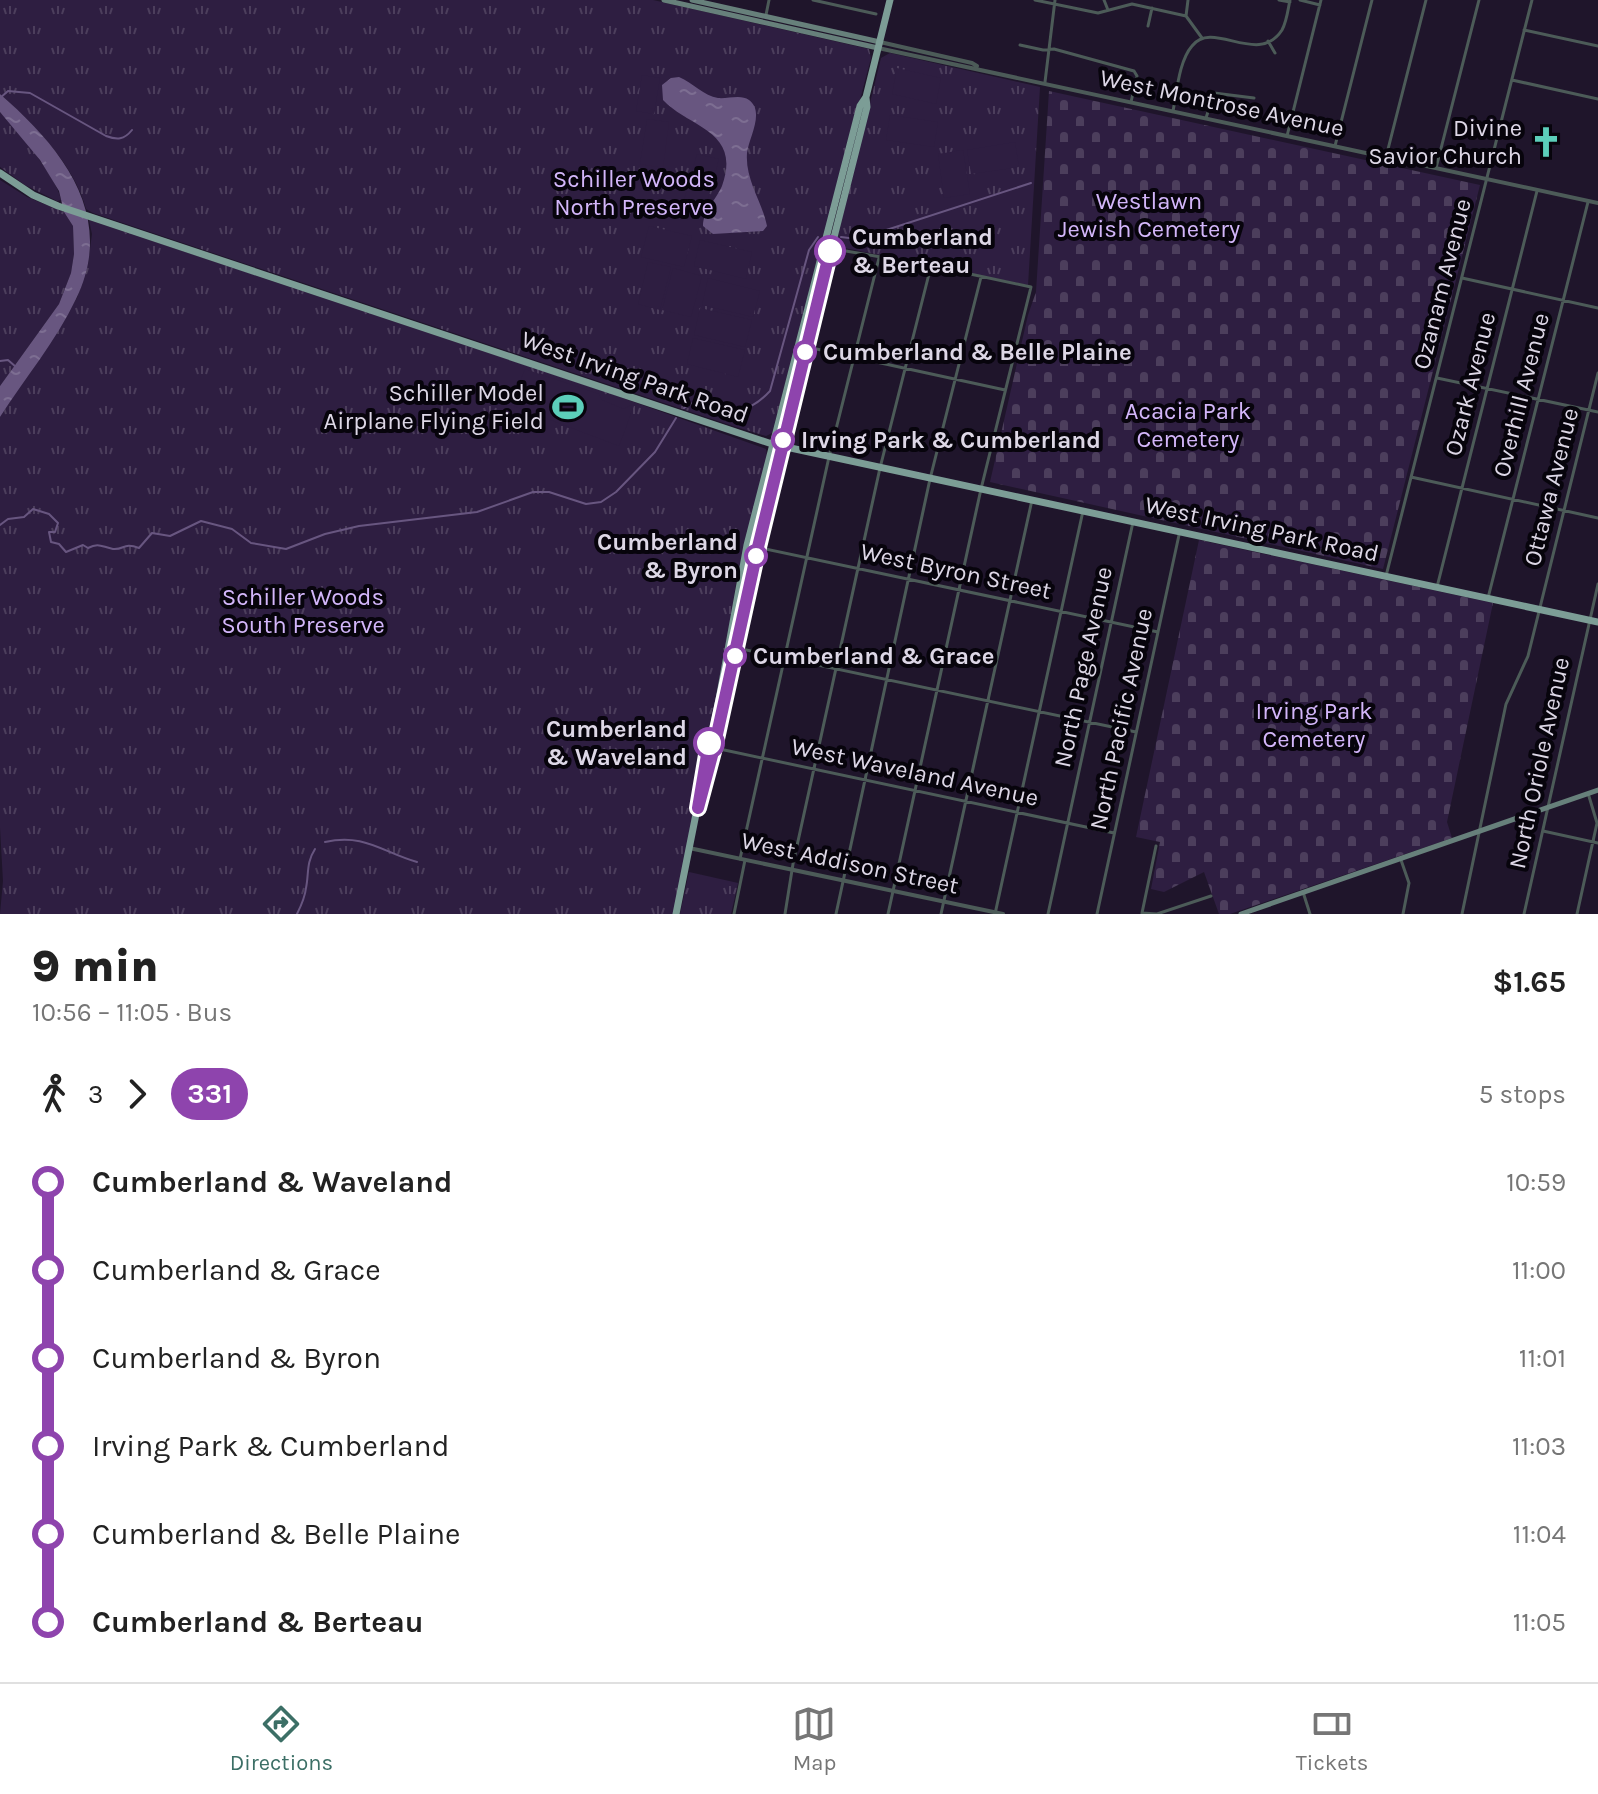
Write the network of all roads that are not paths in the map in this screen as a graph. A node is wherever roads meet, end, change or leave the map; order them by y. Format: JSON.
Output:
{"nodes":[{"id":1,"x":664,"y":0,"type":"edge"},
{"id":2,"x":692,"y":0,"type":"edge"},
{"id":3,"x":769,"y":0,"type":"edge"},
{"id":4,"x":813,"y":0,"type":"edge"},
{"id":5,"x":890,"y":0,"type":"edge"},
{"id":6,"x":1035,"y":0,"type":"edge"},
{"id":7,"x":1104,"y":0,"type":"edge"},
{"id":8,"x":1188,"y":0,"type":"edge"},
{"id":9,"x":1279,"y":0,"type":"edge"},
{"id":10,"x":1300,"y":0,"type":"edge"},
{"id":11,"x":1372,"y":0,"type":"edge"},
{"id":12,"x":1426,"y":0,"type":"edge"},
{"id":13,"x":1479,"y":0,"type":"edge"},
{"id":14,"x":1532,"y":0,"type":"edge"},
{"id":15,"x":1290,"y":1,"type":"edge"},
{"id":16,"x":1055,"y":2,"type":"edge"},
{"id":17,"x":1321,"y":2,"type":"edge"},
{"id":18,"x":1152,"y":8,"type":"junction"},
{"id":19,"x":1108,"y":10,"type":"junction"},
{"id":20,"x":876,"y":14,"type":"dead end"},
{"id":21,"x":1186,"y":16,"type":"junction"},
{"id":22,"x":764,"y":19,"type":"junction"},
{"id":23,"x":1148,"y":26,"type":"dead end"},
{"id":24,"x":1524,"y":30,"type":"junction"},
{"id":25,"x":1202,"y":38,"type":"junction"},
{"id":26,"x":1268,"y":41,"type":"junction"},
{"id":27,"x":879,"y":45,"type":"junction"},
{"id":28,"x":1020,"y":45,"type":"dead end"},
{"id":29,"x":1598,"y":46,"type":"edge"},
{"id":30,"x":1048,"y":49,"type":"junction"},
{"id":31,"x":1275,"y":53,"type":"dead end"},
{"id":32,"x":1512,"y":80,"type":"junction"},
{"id":33,"x":1045,"y":82,"type":"junction"},
{"id":34,"x":1254,"y":98,"type":"dead end"},
{"id":35,"x":1598,"y":99,"type":"edge"},
{"id":36,"x":1131,"y":102,"type":"junction"},
{"id":37,"x":1173,"y":111,"type":"junction"},
{"id":38,"x":1206,"y":118,"type":"junction"},
{"id":39,"x":1287,"y":136,"type":"junction"},
{"id":40,"x":1335,"y":146,"type":"junction"},
{"id":41,"x":1386,"y":157,"type":"junction"},
{"id":42,"x":1436,"y":168,"type":"junction"},
{"id":43,"x":1,"y":175,"type":"edge"},
{"id":44,"x":1487,"y":179,"type":"junction"},
{"id":45,"x":1538,"y":190,"type":"junction"},
{"id":46,"x":1588,"y":201,"type":"junction"},
{"id":47,"x":1598,"y":203,"type":"edge"},
{"id":48,"x":827,"y":247,"type":"junction"},
{"id":49,"x":879,"y":258,"type":"junction"},
{"id":50,"x":931,"y":266,"type":"junction"},
{"id":51,"x":981,"y":277,"type":"junction"},
{"id":52,"x":1462,"y":278,"type":"junction"},
{"id":53,"x":1513,"y":289,"type":"junction"},
{"id":54,"x":1563,"y":300,"type":"junction"},
{"id":55,"x":1598,"y":308,"type":"edge"},
{"id":56,"x":797,"y":344,"type":"junction"},
{"id":57,"x":806,"y":346,"type":"junction"},
{"id":58,"x":854,"y":357,"type":"junction"},
{"id":59,"x":905,"y":368,"type":"junction"},
{"id":60,"x":1598,"y":373,"type":"edge"},
{"id":61,"x":1436,"y":378,"type":"junction"},
{"id":62,"x":955,"y":379,"type":"junction"},
{"id":63,"x":1487,"y":389,"type":"junction"},
{"id":64,"x":1005,"y":390,"type":"junction"},
{"id":65,"x":1538,"y":400,"type":"junction"},
{"id":66,"x":1589,"y":410,"type":"junction"},
{"id":67,"x":1598,"y":412,"type":"edge"},
{"id":68,"x":772,"y":444,"type":"junction"},
{"id":69,"x":782,"y":446,"type":"junction"},
{"id":70,"x":829,"y":457,"type":"junction"},
{"id":71,"x":880,"y":468,"type":"junction"},
{"id":72,"x":1411,"y":477,"type":"junction"},
{"id":73,"x":930,"y":479,"type":"junction"},
{"id":74,"x":1462,"y":488,"type":"junction"},
{"id":75,"x":981,"y":489,"type":"junction"},
{"id":76,"x":1513,"y":499,"type":"junction"},
{"id":77,"x":1032,"y":500,"type":"junction"},
{"id":78,"x":1563,"y":510,"type":"junction"},
{"id":79,"x":1083,"y":511,"type":"junction"},
{"id":80,"x":1598,"y":518,"type":"edge"},
{"id":81,"x":1133,"y":522,"type":"junction"},
{"id":82,"x":1179,"y":532,"type":"junction"},
{"id":83,"x":747,"y":545,"type":"junction"},
{"id":84,"x":758,"y":547,"type":"junction"},
{"id":85,"x":807,"y":558,"type":"junction"},
{"id":86,"x":858,"y":569,"type":"junction"},
{"id":87,"x":1386,"y":576,"type":"junction"},
{"id":88,"x":908,"y":579,"type":"junction"},
{"id":89,"x":1598,"y":584,"type":"edge"},
{"id":90,"x":1437,"y":587,"type":"junction"},
{"id":91,"x":959,"y":590,"type":"junction"},
{"id":92,"x":1488,"y":598,"type":"junction"},
{"id":93,"x":1010,"y":601,"type":"junction"},
{"id":94,"x":1538,"y":609,"type":"junction"},
{"id":95,"x":1061,"y":612,"type":"junction"},
{"id":96,"x":1594,"y":621,"type":"edge"},
{"id":97,"x":1111,"y":622,"type":"junction"},
{"id":98,"x":1158,"y":632,"type":"junction"},
{"id":99,"x":733,"y":647,"type":"junction"},
{"id":100,"x":785,"y":658,"type":"junction"},
{"id":101,"x":836,"y":669,"type":"junction"},
{"id":102,"x":886,"y":680,"type":"junction"},
{"id":103,"x":937,"y":690,"type":"junction"},
{"id":104,"x":988,"y":701,"type":"junction"},
{"id":105,"x":1039,"y":712,"type":"junction"},
{"id":106,"x":1089,"y":722,"type":"junction"},
{"id":107,"x":1136,"y":732,"type":"junction"},
{"id":108,"x":711,"y":748,"type":"junction"},
{"id":109,"x":763,"y":759,"type":"junction"},
{"id":110,"x":814,"y":769,"type":"junction"},
{"id":111,"x":865,"y":780,"type":"junction"},
{"id":112,"x":1598,"y":790,"type":"edge"},
{"id":113,"x":915,"y":791,"type":"junction"},
{"id":114,"x":1588,"y":793,"type":"junction"},
{"id":115,"x":966,"y":801,"type":"junction"},
{"id":116,"x":1548,"y":807,"type":"junction"},
{"id":117,"x":1017,"y":812,"type":"junction"},
{"id":118,"x":1068,"y":823,"type":"junction"},
{"id":119,"x":1543,"y":831,"type":"junction"},
{"id":120,"x":1479,"y":832,"type":"junction"},
{"id":121,"x":1114,"y":833,"type":"junction"},
{"id":122,"x":1596,"y":842,"type":"edge"},
{"id":123,"x":1156,"y":846,"type":"dead end"},
{"id":124,"x":689,"y":848,"type":"junction"},
{"id":125,"x":743,"y":859,"type":"junction"},
{"id":126,"x":1401,"y":860,"type":"junction"},
{"id":127,"x":793,"y":870,"type":"junction"},
{"id":128,"x":843,"y":880,"type":"junction"},
{"id":129,"x":893,"y":891,"type":"junction"},
{"id":130,"x":1303,"y":892,"type":"junction"},
{"id":131,"x":1211,"y":896,"type":"dead end"},
{"id":132,"x":944,"y":902,"type":"junction"},
{"id":133,"x":995,"y":913,"type":"edge"},
{"id":134,"x":1142,"y":913,"type":"edge"},
{"id":135,"x":1162,"y":913,"type":"edge"},
{"id":136,"x":676,"y":914,"type":"edge"},
{"id":137,"x":734,"y":914,"type":"edge"},
{"id":138,"x":785,"y":914,"type":"edge"},
{"id":139,"x":836,"y":914,"type":"edge"},
{"id":140,"x":888,"y":914,"type":"edge"},
{"id":141,"x":941,"y":914,"type":"edge"},
{"id":142,"x":1003,"y":914,"type":"edge"},
{"id":143,"x":1048,"y":914,"type":"edge"},
{"id":144,"x":1097,"y":914,"type":"edge"},
{"id":145,"x":1241,"y":914,"type":"edge"},
{"id":146,"x":1310,"y":914,"type":"edge"},
{"id":147,"x":1403,"y":914,"type":"edge"},
{"id":148,"x":1462,"y":914,"type":"edge"},
{"id":149,"x":1524,"y":914,"type":"edge"},
{"id":150,"x":1577,"y":914,"type":"edge"}],
"edges":[{"from":1,"to":22,"type":"main road","name":"West Montrose Avenue"},
{"from":2,"to":22,"type":"main road","name":"West Montrose Avenue"},
{"from":3,"to":22,"type":"street"},
{"from":4,"to":20,"type":"street"},
{"from":5,"to":27,"type":"main road"},
{"from":6,"to":16,"type":"street"},
{"from":7,"to":19,"type":"street"},
{"from":8,"to":21,"type":"street"},
{"from":9,"to":15,"type":"street"},
{"from":10,"to":17,"type":"street"},
{"from":11,"to":40,"type":"street"},
{"from":12,"to":41,"type":"street"},
{"from":13,"to":42,"type":"street"},
{"from":14,"to":24,"type":"street","name":"Ozanam Avenue"},
{"from":15,"to":26,"type":"street"},
{"from":16,"to":19,"type":"street"},
{"from":16,"to":30,"type":"street"},
{"from":17,"to":39,"type":"street"},
{"from":18,"to":19,"type":"street"},
{"from":18,"to":21,"type":"street"},
{"from":18,"to":23,"type":"street"},
{"from":21,"to":25,"type":"street"},
{"from":22,"to":27,"type":"main road","name":"West Montrose Avenue"},
{"from":24,"to":29,"type":"street"},
{"from":24,"to":32,"type":"street","name":"Ozanam Avenue"},
{"from":25,"to":26,"type":"street"},
{"from":25,"to":37,"type":"street"},
{"from":26,"to":31,"type":"street"},
{"from":27,"to":33,"type":"street","name":"West Montrose Avenue"},
{"from":27,"to":48,"type":"main road"},
{"from":28,"to":30,"type":"street"},
{"from":30,"to":33,"type":"street"},
{"from":30,"to":36,"type":"street"},
{"from":32,"to":35,"type":"street"},
{"from":32,"to":44,"type":"street","name":"Ozanam Avenue"},
{"from":33,"to":36,"type":"street","name":"West Montrose Avenue"},
{"from":34,"to":38,"type":"street"},
{"from":36,"to":37,"type":"street","name":"West Montrose Avenue"},
{"from":37,"to":38,"type":"street","name":"West Montrose Avenue"},
{"from":38,"to":39,"type":"street","name":"West Montrose Avenue"},
{"from":39,"to":40,"type":"street","name":"West Montrose Avenue"},
{"from":40,"to":41,"type":"street","name":"West Montrose Avenue"},
{"from":41,"to":42,"type":"street","name":"West Montrose Avenue"},
{"from":42,"to":44,"type":"street","name":"West Montrose Avenue"},
{"from":43,"to":68,"type":"main road","name":"West Irving Park Road"},
{"from":44,"to":45,"type":"street","name":"West Montrose Avenue"},
{"from":44,"to":52,"type":"street","name":"Ozanam Avenue"},
{"from":45,"to":46,"type":"street","name":"West Montrose Avenue"},
{"from":45,"to":53,"type":"street","name":"Ozark Avenue"},
{"from":46,"to":47,"type":"street","name":"West Montrose Avenue"},
{"from":46,"to":54,"type":"street","name":"Overhill Avenue"},
{"from":48,"to":49,"type":"street"},
{"from":48,"to":56,"type":"main road"},
{"from":48,"to":57,"type":"main road"},
{"from":49,"to":50,"type":"street"},
{"from":49,"to":58,"type":"street"},
{"from":50,"to":51,"type":"street"},
{"from":50,"to":59,"type":"street"},
{"from":51,"to":62,"type":"street"},
{"from":51,"to":64,"type":"street"},
{"from":52,"to":53,"type":"street"},
{"from":52,"to":61,"type":"street","name":"Ozanam Avenue"},
{"from":53,"to":54,"type":"street"},
{"from":53,"to":63,"type":"street","name":"Ozark Avenue"},
{"from":54,"to":55,"type":"street"},
{"from":54,"to":65,"type":"street","name":"Overhill Avenue"},
{"from":56,"to":57,"type":"street"},
{"from":56,"to":68,"type":"main road"},
{"from":57,"to":58,"type":"street"},
{"from":57,"to":69,"type":"main road"},
{"from":58,"to":59,"type":"street"},
{"from":58,"to":70,"type":"street"},
{"from":59,"to":62,"type":"street"},
{"from":59,"to":71,"type":"street"},
{"from":60,"to":66,"type":"street","name":"Ottawa Avenue"},
{"from":61,"to":63,"type":"street"},
{"from":61,"to":72,"type":"street","name":"Ozanam Avenue"},
{"from":62,"to":64,"type":"street"},
{"from":62,"to":73,"type":"street"},
{"from":63,"to":65,"type":"street"},
{"from":63,"to":74,"type":"street","name":"Ozark Avenue"},
{"from":64,"to":75,"type":"street"},
{"from":65,"to":66,"type":"street"},
{"from":65,"to":76,"type":"street","name":"Overhill Avenue"},
{"from":66,"to":67,"type":"street"},
{"from":66,"to":78,"type":"street","name":"Ottawa Avenue"},
{"from":68,"to":69,"type":"main road","name":"West Irving Park Road"},
{"from":68,"to":83,"type":"main road"},
{"from":69,"to":70,"type":"main road","name":"West Irving Park Road"},
{"from":69,"to":84,"type":"main road"},
{"from":70,"to":71,"type":"main road","name":"West Irving Park Road"},
{"from":70,"to":85,"type":"street"},
{"from":71,"to":73,"type":"main road","name":"West Irving Park Road"},
{"from":71,"to":86,"type":"street"},
{"from":72,"to":74,"type":"street"},
{"from":72,"to":87,"type":"street","name":"Ozanam Avenue"},
{"from":73,"to":75,"type":"main road","name":"West Irving Park Road"},
{"from":73,"to":88,"type":"street"},
{"from":74,"to":76,"type":"street"},
{"from":74,"to":90,"type":"street","name":"Ozark Avenue"},
{"from":75,"to":77,"type":"main road","name":"West Irving Park Road"},
{"from":75,"to":91,"type":"street"},
{"from":76,"to":78,"type":"street"},
{"from":76,"to":92,"type":"street","name":"Overhill Avenue"},
{"from":77,"to":79,"type":"main road","name":"West Irving Park Road"},
{"from":77,"to":93,"type":"street"},
{"from":78,"to":80,"type":"street"},
{"from":78,"to":94,"type":"street","name":"Ottawa Avenue"},
{"from":79,"to":81,"type":"main road","name":"West Irving Park Road"},
{"from":79,"to":95,"type":"street"},
{"from":81,"to":82,"type":"main road","name":"West Irving Park Road"},
{"from":81,"to":97,"type":"street","name":"North Page Avenue"},
{"from":82,"to":87,"type":"main road","name":"West Irving Park Road"},
{"from":82,"to":98,"type":"street","name":"North Pacific Avenue"},
{"from":83,"to":84,"type":"street","name":"West Byron Street"},
{"from":83,"to":99,"type":"main road"},
{"from":84,"to":85,"type":"street","name":"West Byron Street"},
{"from":84,"to":99,"type":"main road"},
{"from":85,"to":86,"type":"street","name":"West Byron Street"},
{"from":85,"to":100,"type":"street"},
{"from":86,"to":88,"type":"street","name":"West Byron Street"},
{"from":86,"to":101,"type":"street"},
{"from":87,"to":90,"type":"main road","name":"West Irving Park Road"},
{"from":88,"to":91,"type":"street","name":"West Byron Street"},
{"from":88,"to":102,"type":"street"},
{"from":89,"to":96,"type":"street","name":"North Oriole Avenue"},
{"from":90,"to":92,"type":"main road","name":"West Irving Park Road"},
{"from":91,"to":93,"type":"street","name":"West Byron Street"},
{"from":91,"to":103,"type":"street"},
{"from":92,"to":94,"type":"main road","name":"West Irving Park Road"},
{"from":93,"to":95,"type":"street","name":"West Byron Street"},
{"from":93,"to":104,"type":"street"},
{"from":94,"to":96,"type":"main road","name":"West Irving Park Road"},
{"from":94,"to":120,"type":"street","name":"Ottawa Avenue"},
{"from":95,"to":97,"type":"street","name":"West Byron Street"},
{"from":95,"to":105,"type":"street"},
{"from":96,"to":116,"type":"street","name":"North Oriole Avenue"},
{"from":97,"to":98,"type":"street","name":"West Byron Street"},
{"from":97,"to":106,"type":"street","name":"North Page Avenue"},
{"from":98,"to":107,"type":"street","name":"North Pacific Avenue"},
{"from":99,"to":100,"type":"street"},
{"from":99,"to":108,"type":"main road"},
{"from":100,"to":101,"type":"street"},
{"from":100,"to":109,"type":"street"},
{"from":101,"to":102,"type":"street"},
{"from":101,"to":110,"type":"street"},
{"from":102,"to":103,"type":"street"},
{"from":102,"to":111,"type":"street"},
{"from":103,"to":104,"type":"street"},
{"from":103,"to":113,"type":"street"},
{"from":104,"to":105,"type":"street"},
{"from":104,"to":115,"type":"street"},
{"from":105,"to":106,"type":"street"},
{"from":105,"to":117,"type":"street"},
{"from":106,"to":107,"type":"street"},
{"from":106,"to":118,"type":"street","name":"North Page Avenue"},
{"from":107,"to":121,"type":"street","name":"North Pacific Avenue"},
{"from":108,"to":109,"type":"street","name":"West Waveland Avenue"},
{"from":108,"to":124,"type":"main road"},
{"from":109,"to":110,"type":"street","name":"West Waveland Avenue"},
{"from":109,"to":125,"type":"street"},
{"from":110,"to":111,"type":"street","name":"West Waveland Avenue"},
{"from":110,"to":127,"type":"street"},
{"from":111,"to":113,"type":"street","name":"West Waveland Avenue"},
{"from":111,"to":128,"type":"street"},
{"from":112,"to":114,"type":"main road"},
{"from":113,"to":115,"type":"street","name":"West Waveland Avenue"},
{"from":113,"to":129,"type":"street"},
{"from":114,"to":116,"type":"main road"},
{"from":114,"to":122,"type":"street"},
{"from":115,"to":117,"type":"street","name":"West Waveland Avenue"},
{"from":115,"to":132,"type":"street"},
{"from":116,"to":119,"type":"street","name":"North Oriole Avenue"},
{"from":116,"to":120,"type":"main road"},
{"from":117,"to":118,"type":"street","name":"West Waveland Avenue"},
{"from":117,"to":133,"type":"street"},
{"from":118,"to":121,"type":"street","name":"West Waveland Avenue"},
{"from":118,"to":143,"type":"street","name":"North Page Avenue"},
{"from":119,"to":122,"type":"street"},
{"from":119,"to":149,"type":"street","name":"North Oriole Avenue"},
{"from":120,"to":126,"type":"main road"},
{"from":120,"to":148,"type":"street","name":"Ottawa Avenue"},
{"from":121,"to":144,"type":"street","name":"North Pacific Avenue"},
{"from":122,"to":150,"type":"street"},
{"from":123,"to":134,"type":"street"},
{"from":124,"to":125,"type":"street","name":"West Addison Street"},
{"from":124,"to":136,"type":"main road"},
{"from":125,"to":127,"type":"street","name":"West Addison Street"},
{"from":125,"to":137,"type":"street"},
{"from":126,"to":130,"type":"main road"},
{"from":126,"to":147,"type":"street"},
{"from":127,"to":128,"type":"street","name":"West Addison Street"},
{"from":127,"to":138,"type":"street"},
{"from":128,"to":129,"type":"street","name":"West Addison Street"},
{"from":128,"to":139,"type":"street"},
{"from":129,"to":132,"type":"street","name":"West Addison Street"},
{"from":129,"to":140,"type":"street"},
{"from":130,"to":145,"type":"main road"},
{"from":130,"to":146,"type":"street"},
{"from":131,"to":135,"type":"street"},
{"from":132,"to":133,"type":"street","name":"West Addison Street"},
{"from":132,"to":141,"type":"street"},
{"from":133,"to":142,"type":"street","name":"West Addison Street"},
{"from":134,"to":135,"type":"street"}]}
